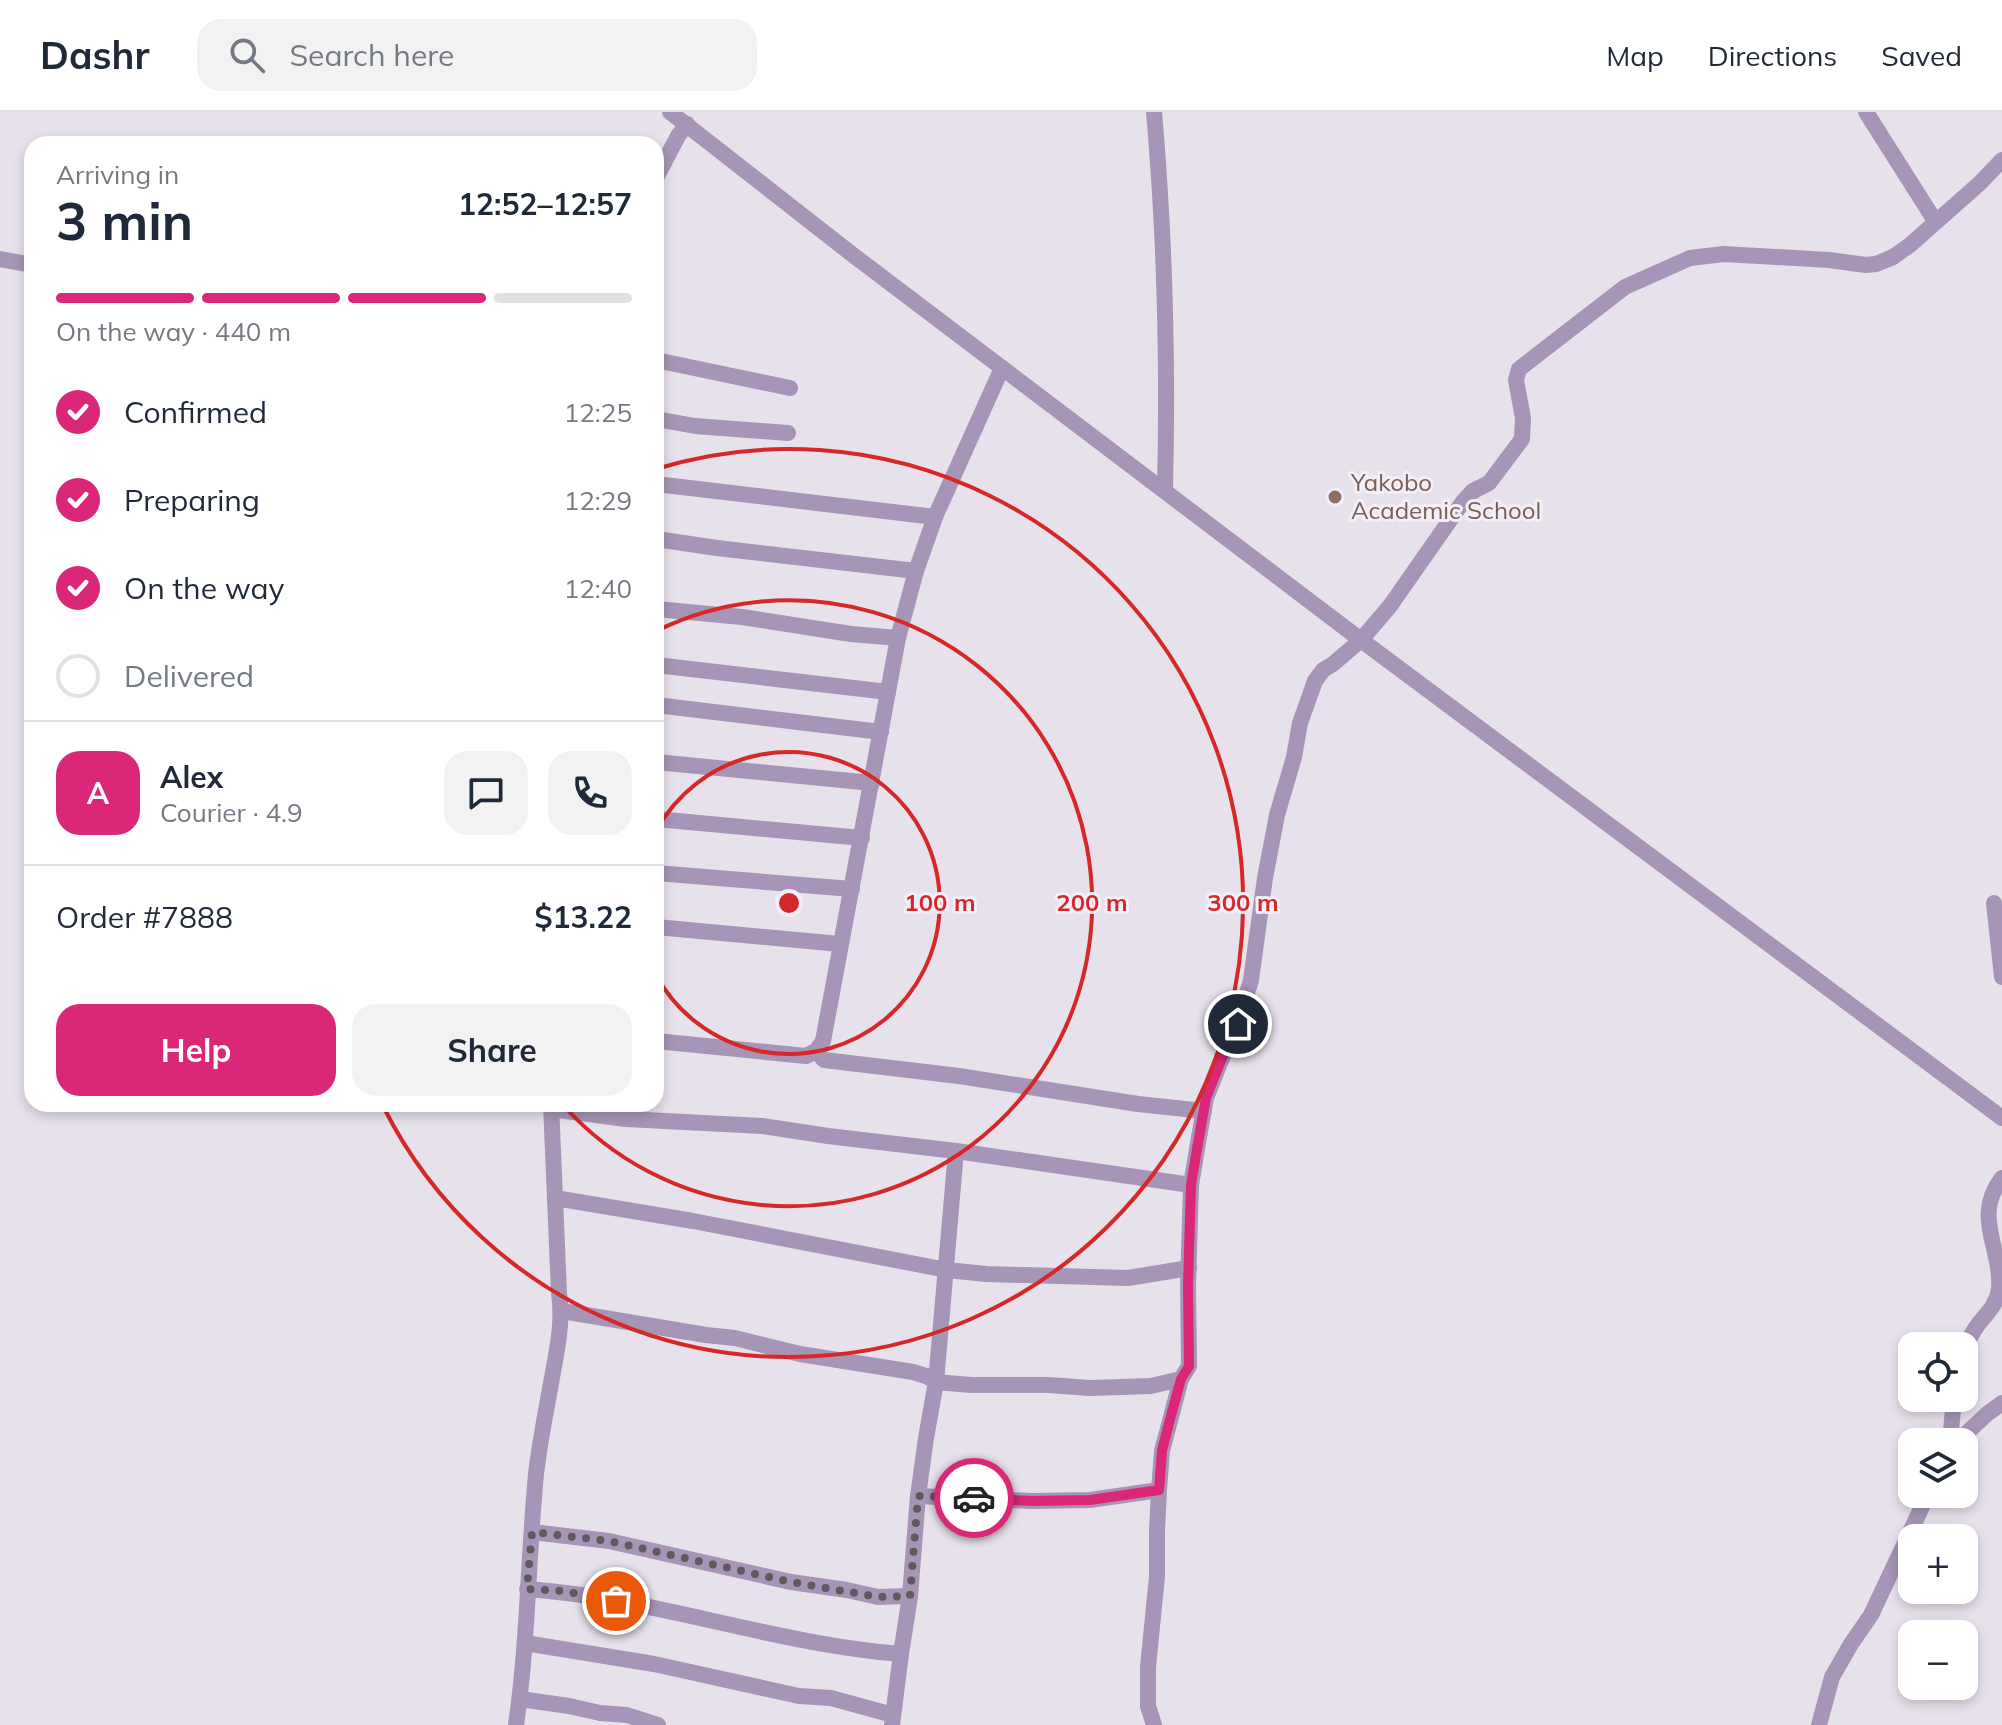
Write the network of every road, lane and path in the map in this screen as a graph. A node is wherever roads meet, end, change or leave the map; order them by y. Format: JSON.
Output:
{"nodes":[{"id":1,"x":670,"y":112,"type":"edge"},
{"id":2,"x":1154,"y":112,"type":"edge"},
{"id":3,"x":1866,"y":112,"type":"edge"},
{"id":4,"x":687,"y":124,"type":"junction"},
{"id":5,"x":2002,"y":160,"type":"edge"},
{"id":6,"x":664,"y":163,"type":"edge"},
{"id":7,"x":1935,"y":221,"type":"junction"},
{"id":8,"x":0,"y":259,"type":"edge"},
{"id":9,"x":24,"y":264,"type":"edge"},
{"id":10,"x":664,"y":362,"type":"edge"},
{"id":11,"x":1002,"y":368,"type":"junction"},
{"id":12,"x":790,"y":388,"type":"dead end"},
{"id":13,"x":664,"y":420,"type":"edge"},
{"id":14,"x":788,"y":433,"type":"dead end"},
{"id":15,"x":664,"y":485,"type":"edge"},
{"id":16,"x":1165,"y":490,"type":"junction"},
{"id":17,"x":935,"y":517,"type":"junction"},
{"id":18,"x":664,"y":540,"type":"edge"},
{"id":19,"x":916,"y":571,"type":"junction"},
{"id":20,"x":664,"y":610,"type":"edge"},
{"id":21,"x":898,"y":638,"type":"junction"},
{"id":22,"x":1361,"y":640,"type":"junction"},
{"id":23,"x":664,"y":666,"type":"edge"},
{"id":24,"x":888,"y":692,"type":"junction"},
{"id":25,"x":664,"y":706,"type":"edge"},
{"id":26,"x":881,"y":732,"type":"junction"},
{"id":27,"x":664,"y":763,"type":"edge"},
{"id":28,"x":872,"y":783,"type":"junction"},
{"id":29,"x":664,"y":820,"type":"edge"},
{"id":30,"x":862,"y":838,"type":"junction"},
{"id":31,"x":664,"y":874,"type":"edge"},
{"id":32,"x":852,"y":889,"type":"junction"},
{"id":33,"x":1994,"y":903,"type":"dead end"},
{"id":34,"x":664,"y":928,"type":"edge"},
{"id":35,"x":840,"y":944,"type":"junction"},
{"id":36,"x":2002,"y":977,"type":"edge"},
{"id":37,"x":664,"y":1042,"type":"edge"},
{"id":38,"x":816,"y":1051,"type":"junction"},
{"id":39,"x":1204,"y":1111,"type":"junction"},
{"id":40,"x":551,"y":1112,"type":"edge"},
{"id":41,"x":586,"y":1112,"type":"edge"},
{"id":42,"x":2002,"y":1118,"type":"edge"},
{"id":43,"x":956,"y":1151,"type":"junction"},
{"id":44,"x":2002,"y":1178,"type":"edge"},
{"id":45,"x":1191,"y":1185,"type":"junction"},
{"id":46,"x":555,"y":1198,"type":"junction"},
{"id":47,"x":1189,"y":1268,"type":"junction"},
{"id":48,"x":947,"y":1270,"type":"junction"},
{"id":49,"x":562,"y":1311,"type":"junction"},
{"id":50,"x":1973,"y":1332,"type":"edge"},
{"id":51,"x":1181,"y":1379,"type":"junction"},
{"id":52,"x":936,"y":1382,"type":"junction"},
{"id":53,"x":2002,"y":1403,"type":"edge"},
{"id":54,"x":1972,"y":1428,"type":"edge"},
{"id":55,"x":1159,"y":1490,"type":"junction"},
{"id":56,"x":918,"y":1496,"type":"junction"},
{"id":57,"x":1921,"y":1508,"type":"edge"},
{"id":58,"x":532,"y":1532,"type":"junction"},
{"id":59,"x":527,"y":1589,"type":"junction"},
{"id":60,"x":910,"y":1596,"type":"junction"},
{"id":61,"x":525,"y":1643,"type":"junction"},
{"id":62,"x":901,"y":1654,"type":"junction"},
{"id":63,"x":520,"y":1699,"type":"junction"},
{"id":64,"x":892,"y":1720,"type":"edge"},
{"id":65,"x":516,"y":1725,"type":"edge"},
{"id":66,"x":658,"y":1725,"type":"edge"},
{"id":67,"x":1154,"y":1725,"type":"edge"},
{"id":68,"x":1819,"y":1725,"type":"edge"}],
"edges":[{"from":1,"to":4,"type":"street"},
{"from":2,"to":16,"type":"street"},
{"from":3,"to":7,"type":"street"},
{"from":4,"to":6,"type":"street"},
{"from":4,"to":11,"type":"street"},
{"from":5,"to":7,"type":"street"},
{"from":7,"to":22,"type":"street"},
{"from":8,"to":9,"type":"street"},
{"from":10,"to":12,"type":"street"},
{"from":11,"to":16,"type":"street"},
{"from":11,"to":17,"type":"street"},
{"from":13,"to":14,"type":"street"},
{"from":15,"to":17,"type":"street"},
{"from":16,"to":22,"type":"street"},
{"from":17,"to":19,"type":"street"},
{"from":18,"to":19,"type":"street"},
{"from":19,"to":21,"type":"street"},
{"from":20,"to":21,"type":"street"},
{"from":21,"to":24,"type":"street"},
{"from":22,"to":39,"type":"street"},
{"from":22,"to":42,"type":"street"},
{"from":23,"to":24,"type":"street"},
{"from":24,"to":26,"type":"street"},
{"from":25,"to":26,"type":"street"},
{"from":26,"to":28,"type":"street"},
{"from":27,"to":28,"type":"street"},
{"from":28,"to":30,"type":"street"},
{"from":29,"to":30,"type":"street"},
{"from":30,"to":32,"type":"street"},
{"from":31,"to":32,"type":"street"},
{"from":32,"to":35,"type":"street"},
{"from":33,"to":36,"type":"street"},
{"from":34,"to":35,"type":"street"},
{"from":35,"to":38,"type":"street"},
{"from":37,"to":38,"type":"street"},
{"from":38,"to":39,"type":"street"},
{"from":39,"to":45,"type":"street"},
{"from":40,"to":46,"type":"street"},
{"from":41,"to":43,"type":"street"},
{"from":43,"to":45,"type":"street"},
{"from":43,"to":48,"type":"street"},
{"from":44,"to":50,"type":"street"},
{"from":45,"to":47,"type":"street"},
{"from":46,"to":48,"type":"street"},
{"from":46,"to":49,"type":"street"},
{"from":47,"to":48,"type":"street"},
{"from":47,"to":51,"type":"street"},
{"from":48,"to":52,"type":"street"},
{"from":49,"to":52,"type":"street"},
{"from":49,"to":58,"type":"street"},
{"from":51,"to":52,"type":"street"},
{"from":51,"to":55,"type":"street"},
{"from":52,"to":56,"type":"street"},
{"from":53,"to":54,"type":"street"},
{"from":55,"to":56,"type":"street"},
{"from":55,"to":67,"type":"street"},
{"from":56,"to":60,"type":"street"},
{"from":57,"to":68,"type":"street"},
{"from":58,"to":59,"type":"street"},
{"from":58,"to":60,"type":"street"},
{"from":59,"to":61,"type":"street"},
{"from":59,"to":62,"type":"street"},
{"from":60,"to":62,"type":"street"},
{"from":61,"to":63,"type":"street"},
{"from":61,"to":64,"type":"street"},
{"from":62,"to":64,"type":"street"},
{"from":63,"to":65,"type":"street"},
{"from":63,"to":66,"type":"street"}]}
